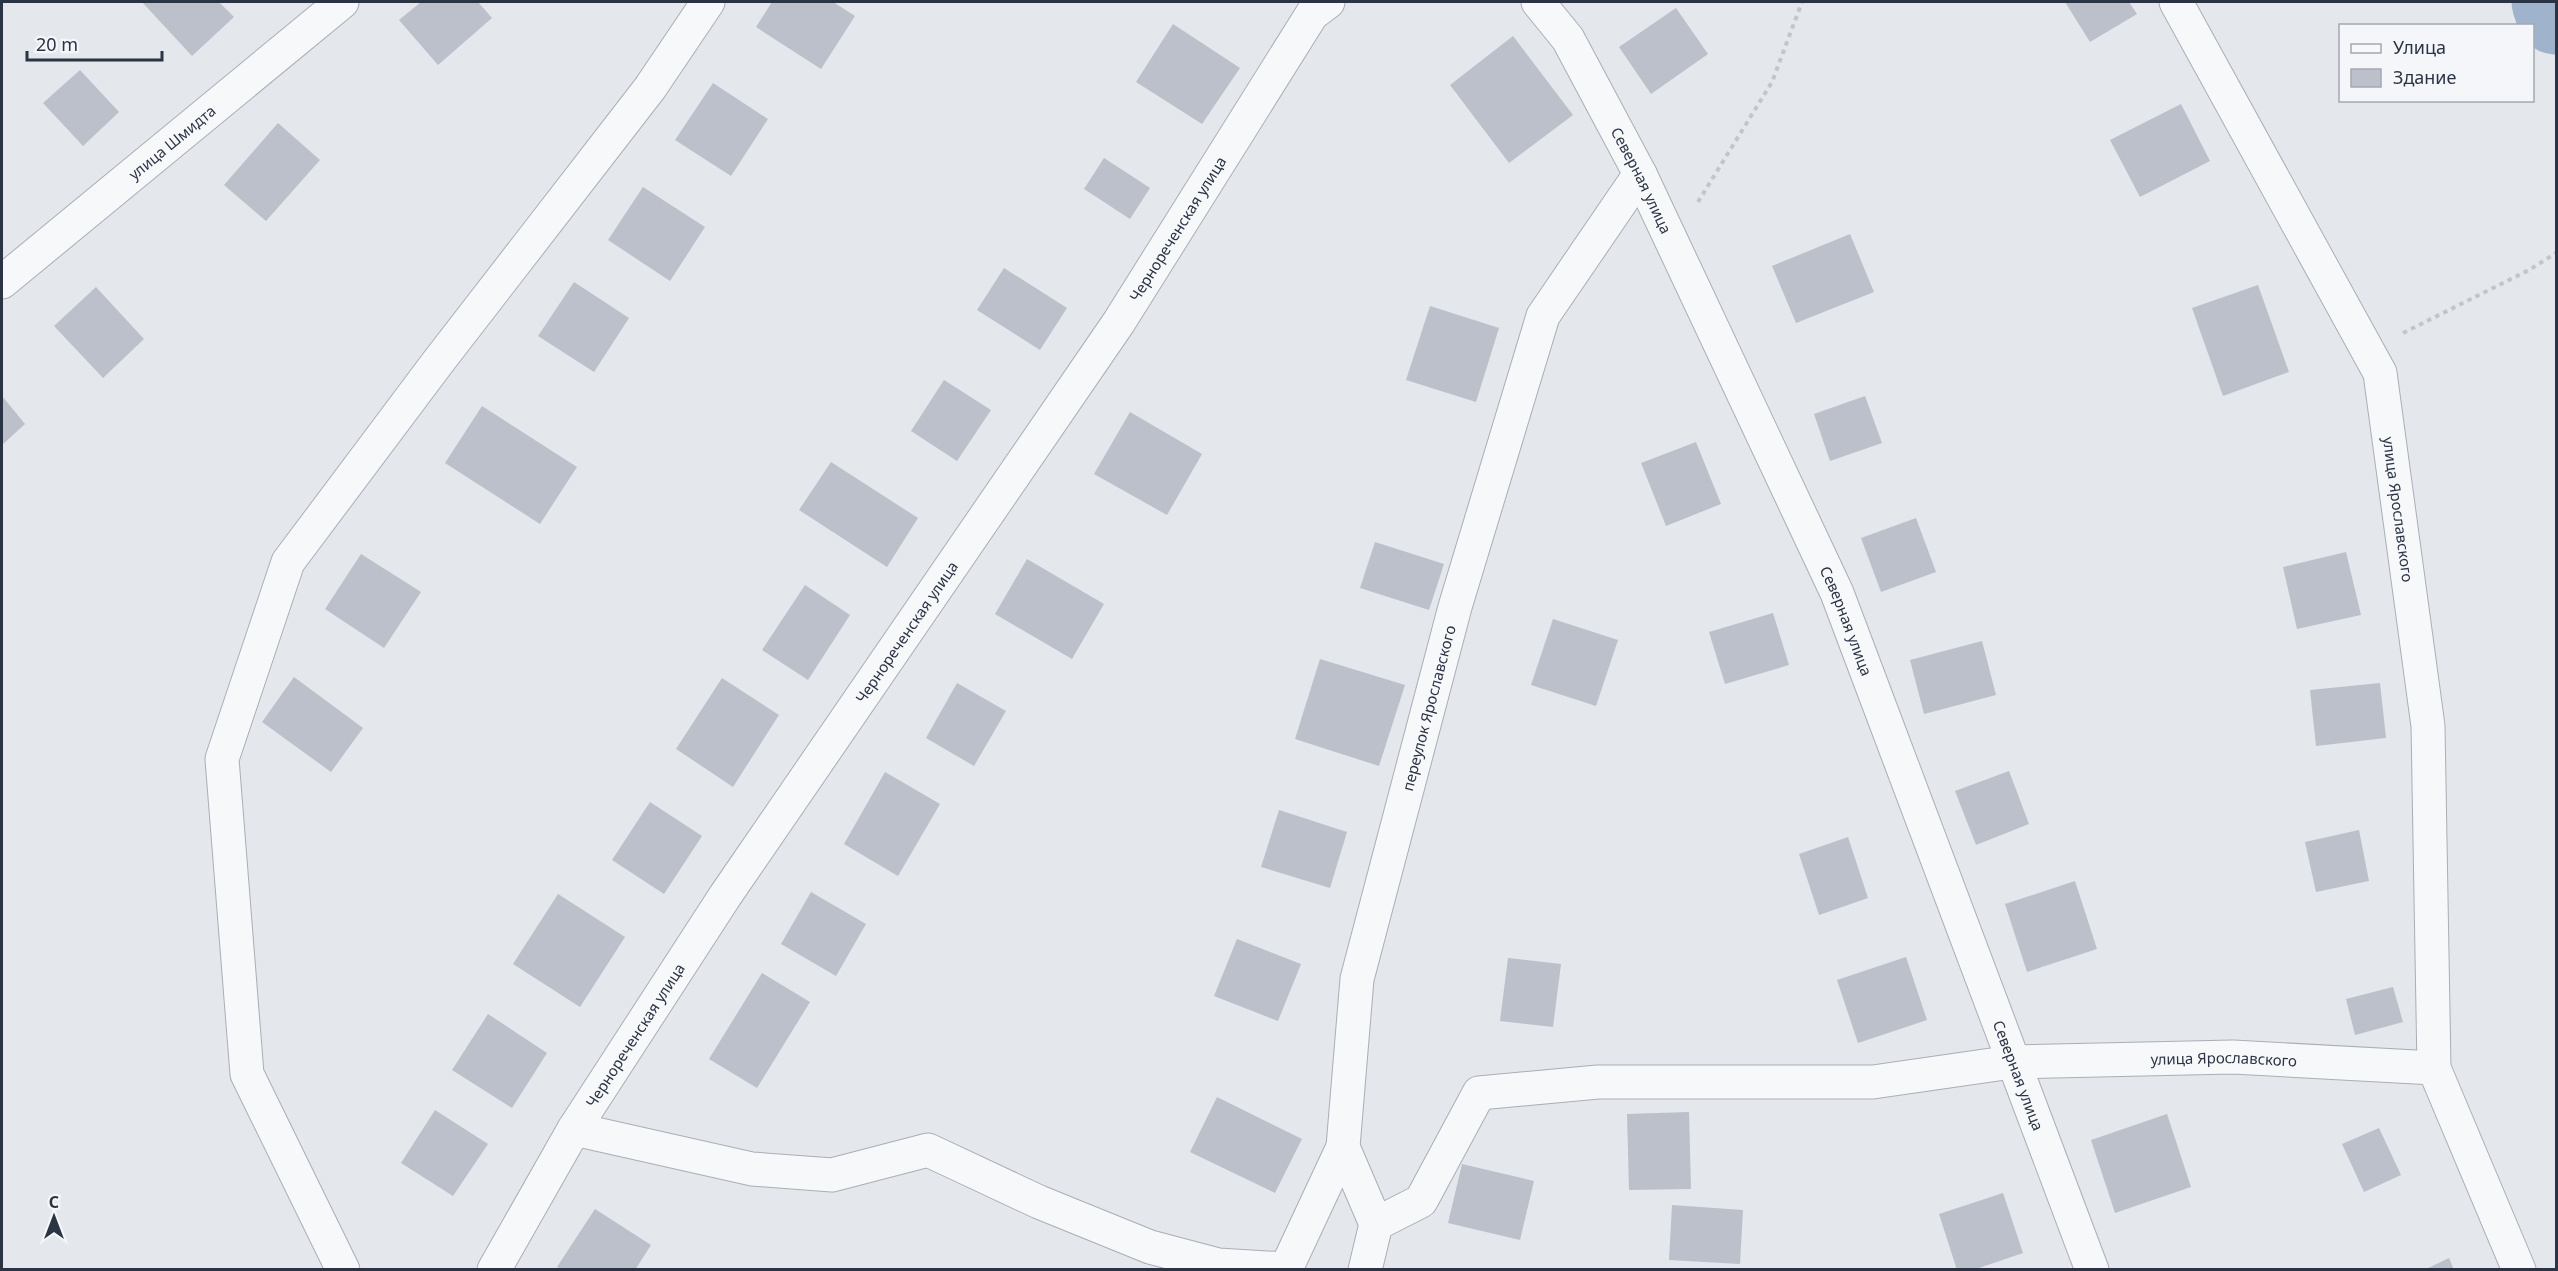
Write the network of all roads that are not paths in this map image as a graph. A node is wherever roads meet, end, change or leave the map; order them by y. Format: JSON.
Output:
{"nodes":[{"id":1,"x":342,"y":2,"type":"edge"},
{"id":2,"x":708,"y":2,"type":"edge"},
{"id":3,"x":1328,"y":2,"type":"edge"},
{"id":4,"x":1538,"y":2,"type":"edge"},
{"id":5,"x":2176,"y":2,"type":"edge"},
{"id":6,"x":1640,"y":174,"type":"junction"},
{"id":7,"x":2,"y":282,"type":"edge"},
{"id":8,"x":2012,"y":1062,"type":"junction"},
{"id":9,"x":2434,"y":1068,"type":"junction"},
{"id":10,"x":574,"y":1129,"type":"junction"},
{"id":11,"x":1343,"y":1147,"type":"junction"},
{"id":12,"x":1376,"y":1224,"type":"junction"},
{"id":13,"x":344,"y":1269,"type":"edge"},
{"id":14,"x":494,"y":1269,"type":"edge"},
{"id":15,"x":1365,"y":1269,"type":"edge"},
{"id":16,"x":2092,"y":1269,"type":"edge"},
{"id":17,"x":2519,"y":1269,"type":"edge"}],
"edges":[{"from":1,"to":7,"type":"street","name":"улица Шмидта"},
{"from":2,"to":13,"type":"street"},
{"from":3,"to":10,"type":"street","name":"Чернореченская улица"},
{"from":4,"to":6,"type":"street","name":"Северная улица"},
{"from":5,"to":9,"type":"street","name":"улица Ярославского"},
{"from":6,"to":8,"type":"street","name":"Северная улица"},
{"from":6,"to":11,"type":"street","name":"переулок Ярославского"},
{"from":8,"to":9,"type":"street","name":"улица Ярославского"},
{"from":8,"to":12,"type":"street","name":"улица Ярославского"},
{"from":8,"to":16,"type":"street","name":"Северная улица"},
{"from":9,"to":17,"type":"street","name":"улица Ярославского"},
{"from":10,"to":11,"type":"street"},
{"from":10,"to":14,"type":"street","name":"Чернореченская улица"},
{"from":11,"to":12,"type":"street","name":"переулок Ярославского"},
{"from":12,"to":15,"type":"street"}]}
